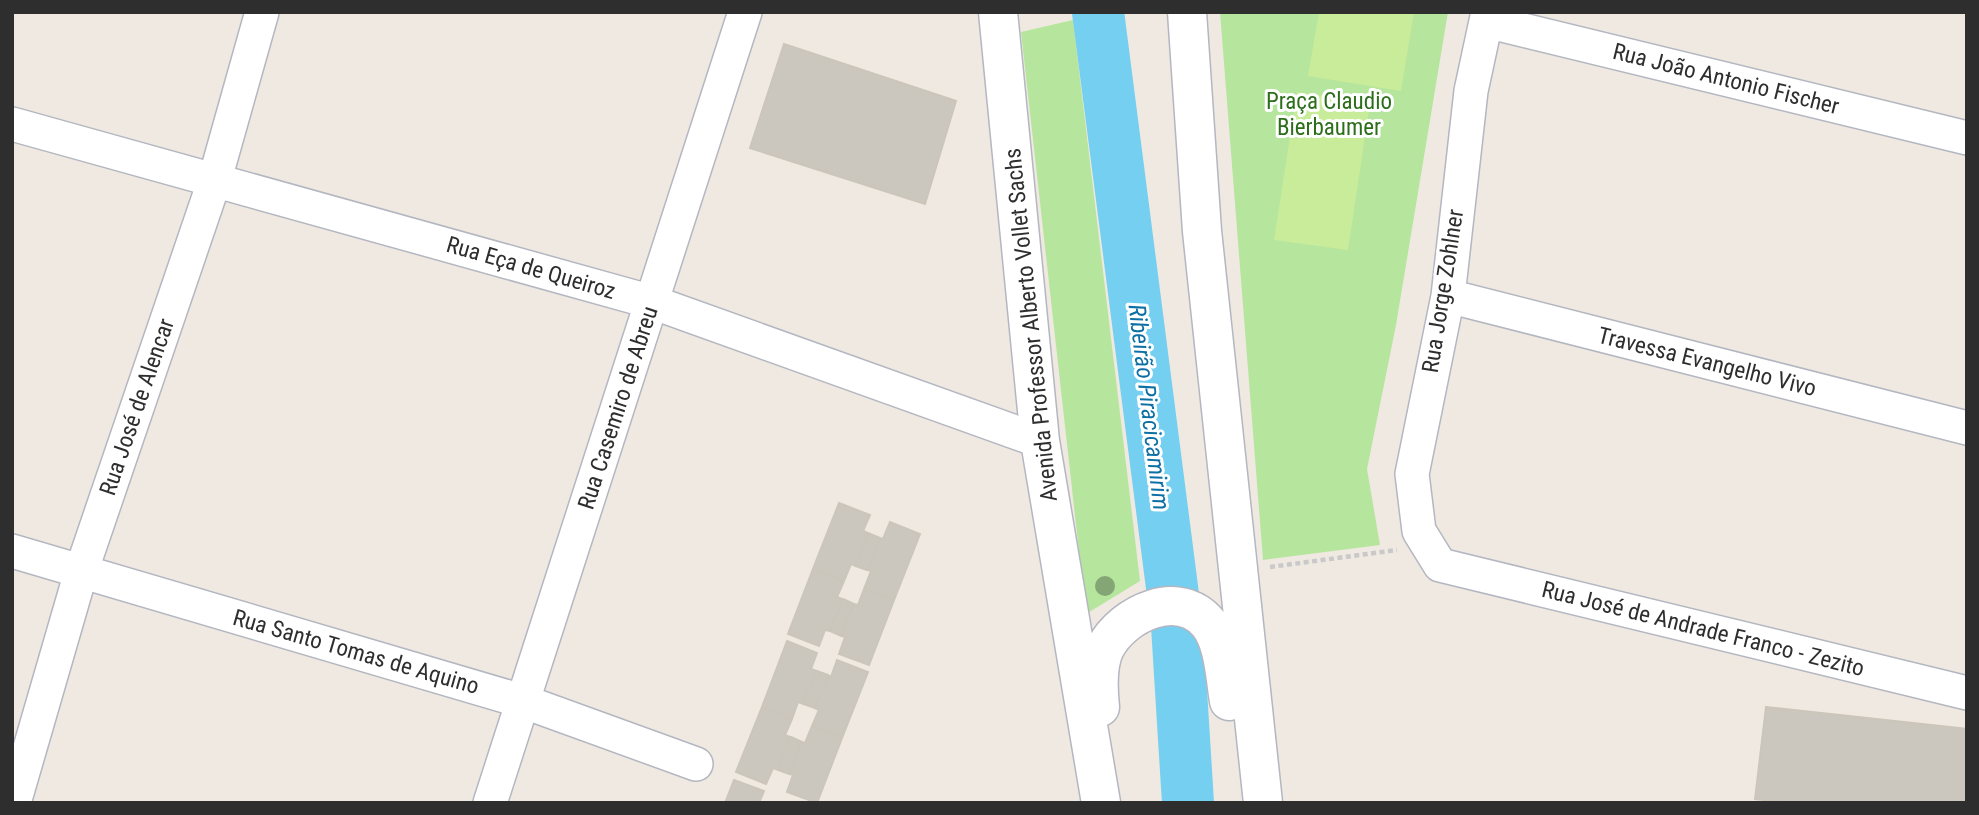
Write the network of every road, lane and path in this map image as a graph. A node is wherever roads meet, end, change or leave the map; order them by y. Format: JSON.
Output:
{"nodes":[{"id":1,"x":262,"y":12,"type":"edge"},
{"id":2,"x":746,"y":12,"type":"edge"},
{"id":3,"x":998,"y":12,"type":"edge"},
{"id":4,"x":1187,"y":12,"type":"edge"},
{"id":5,"x":1487,"y":16,"type":"edge"},
{"id":6,"x":12,"y":124,"type":"edge"},
{"id":7,"x":1967,"y":138,"type":"edge"},
{"id":8,"x":215,"y":179,"type":"junction"},
{"id":9,"x":1448,"y":296,"type":"junction"},
{"id":10,"x":652,"y":302,"type":"junction"},
{"id":11,"x":1967,"y":428,"type":"edge"},
{"id":12,"x":1040,"y":441,"type":"junction"},
{"id":13,"x":12,"y":551,"type":"edge"},
{"id":14,"x":1434,"y":556,"type":"junction"},
{"id":15,"x":81,"y":572,"type":"junction"},
{"id":16,"x":1238,"y":572,"type":"junction"},
{"id":17,"x":1967,"y":693,"type":"edge"},
{"id":18,"x":524,"y":702,"type":"junction"},
{"id":19,"x":696,"y":764,"type":"dead end"},
{"id":20,"x":14,"y":803,"type":"edge"},
{"id":21,"x":490,"y":803,"type":"edge"},
{"id":22,"x":1103,"y":803,"type":"edge"},
{"id":23,"x":1247,"y":803,"type":"edge"},
{"id":24,"x":1263,"y":803,"type":"edge"}],
"edges":[{"from":1,"to":8,"type":"street","name":"Rua José de Alencar"},
{"from":2,"to":10,"type":"street","name":"Rua Casemiro de Abreu"},
{"from":3,"to":12,"type":"main road","name":"Avenida Professor Alberto Vollet Sachs"},
{"from":4,"to":16,"type":"main road"},
{"from":5,"to":7,"type":"street","name":"Rua João Antonio Fischer"},
{"from":5,"to":9,"type":"street","name":"Rua Jorge Zohlner"},
{"from":6,"to":8,"type":"street","name":"Rua Eça de Queiroz"},
{"from":8,"to":10,"type":"street","name":"Rua Eça de Queiroz"},
{"from":8,"to":15,"type":"street","name":"Rua José de Alencar"},
{"from":9,"to":11,"type":"street","name":"Travessa Evangelho Vivo"},
{"from":9,"to":14,"type":"street","name":"Rua Jorge Zohlner"},
{"from":10,"to":12,"type":"street","name":"Rua Eça de Queiroz"},
{"from":10,"to":18,"type":"street","name":"Rua Casemiro de Abreu"},
{"from":12,"to":22,"type":"main road","name":"Avenida Professor Alberto Vollet Sachs"},
{"from":13,"to":15,"type":"street","name":"Rua Santo Tomas de Aquino"},
{"from":14,"to":16,"type":"path"},
{"from":14,"to":17,"type":"street","name":"Rua José de Andrade Franco - Zezito"},
{"from":15,"to":18,"type":"street","name":"Rua Santo Tomas de Aquino"},
{"from":15,"to":20,"type":"street","name":"Rua José de Alencar"},
{"from":16,"to":24,"type":"main road"},
{"from":18,"to":19,"type":"street","name":"Rua Santo Tomas de Aquino"},
{"from":18,"to":21,"type":"street","name":"Rua Casemiro de Abreu"},
{"from":22,"to":23,"type":"main road"}]}
